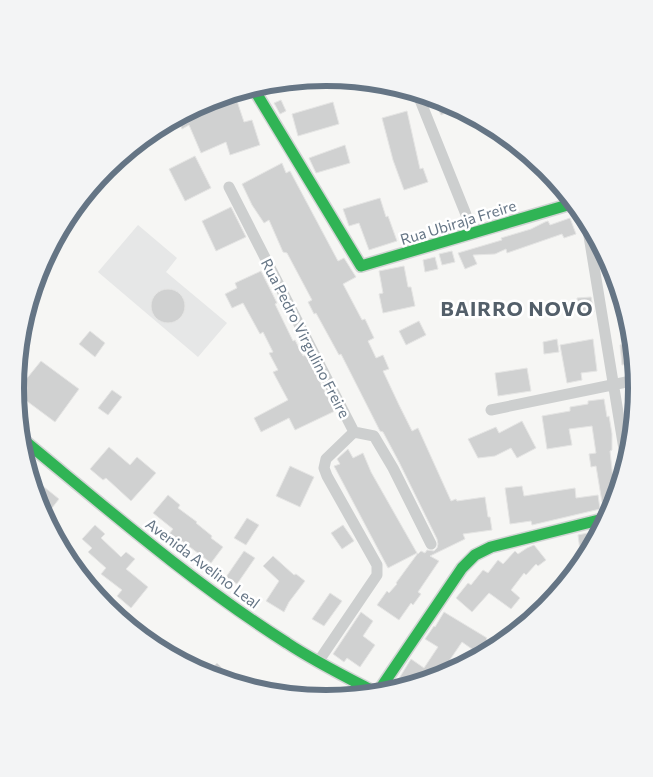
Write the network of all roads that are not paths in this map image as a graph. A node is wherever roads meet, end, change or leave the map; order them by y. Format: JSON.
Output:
{"nodes":[{"id":1,"x":257,"y":94,"type":"edge"},
{"id":2,"x":420,"y":101,"type":"edge"},
{"id":3,"x":229,"y":187,"type":"dead end"},
{"id":4,"x":568,"y":205,"type":"edge"},
{"id":5,"x":473,"y":232,"type":"junction"},
{"id":6,"x":589,"y":238,"type":"edge"},
{"id":7,"x":629,"y":381,"type":"edge"},
{"id":8,"x":614,"y":384,"type":"junction"},
{"id":9,"x":491,"y":410,"type":"dead end"},
{"id":10,"x":354,"y":432,"type":"junction"},
{"id":11,"x":29,"y":445,"type":"edge"},
{"id":12,"x":624,"y":445,"type":"edge"},
{"id":13,"x":599,"y":520,"type":"edge"},
{"id":14,"x":431,"y":544,"type":"dead end"},
{"id":15,"x":318,"y":662,"type":"junction"},
{"id":16,"x":382,"y":686,"type":"edge"},
{"id":17,"x":368,"y":689,"type":"edge"}],
"edges":[{"from":1,"to":5,"type":"street","name":"Rua Ubiraja Freire"},
{"from":2,"to":5,"type":"street"},
{"from":3,"to":10,"type":"street","name":"Rua Pedro Virgulino Freire"},
{"from":4,"to":5,"type":"street","name":"Rua Ubiraja Freire"},
{"from":6,"to":8,"type":"street"},
{"from":7,"to":8,"type":"street"},
{"from":8,"to":9,"type":"street"},
{"from":8,"to":12,"type":"street"},
{"from":10,"to":14,"type":"street"},
{"from":10,"to":15,"type":"street","name":"Rua Pedro Virgulino Freire"},
{"from":11,"to":15,"type":"street","name":"Avenida Avelino Leal"},
{"from":13,"to":16,"type":"street"},
{"from":15,"to":17,"type":"street","name":"Avenida Avelino Leal"}]}
